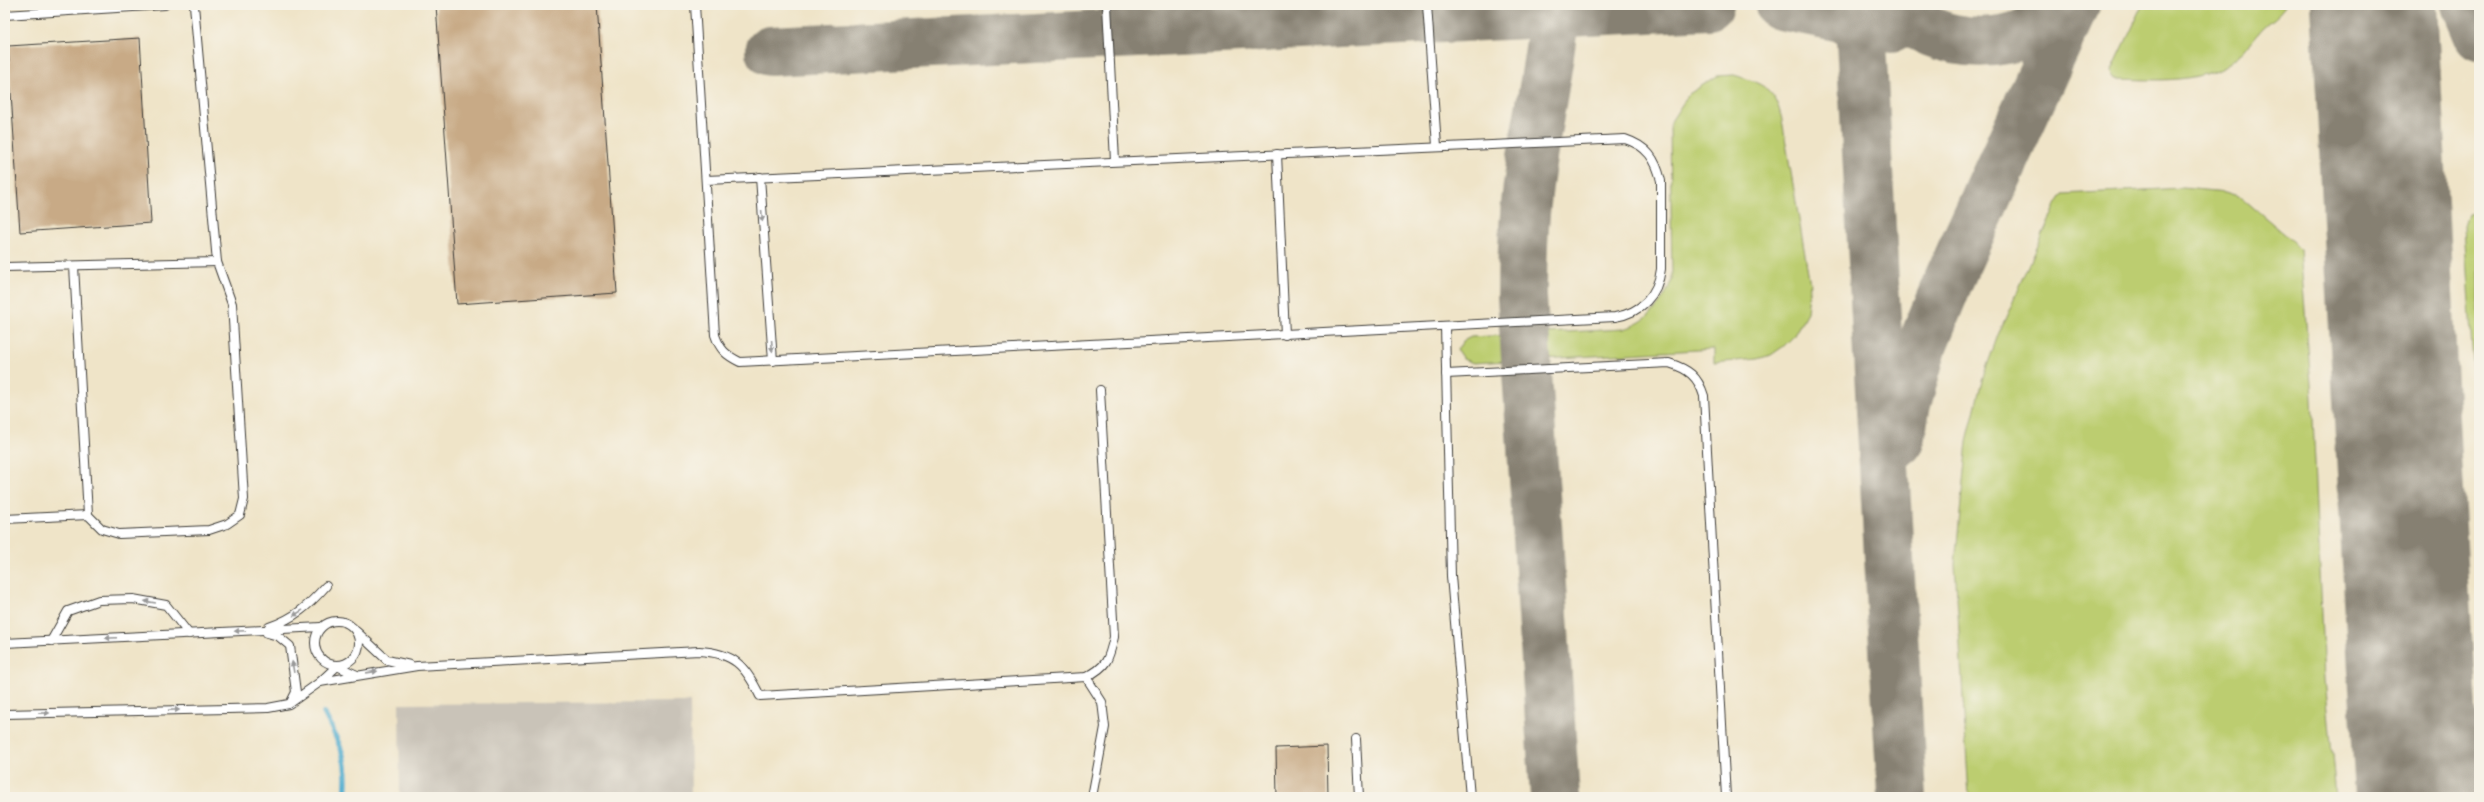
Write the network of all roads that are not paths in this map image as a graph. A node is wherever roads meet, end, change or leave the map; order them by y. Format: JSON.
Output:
{"nodes":[{"id":1,"x":165,"y":5,"type":"edge"},
{"id":2,"x":194,"y":5,"type":"edge"},
{"id":3,"x":695,"y":5,"type":"edge"},
{"id":4,"x":1107,"y":5,"type":"edge"},
{"id":5,"x":1427,"y":5,"type":"edge"},
{"id":6,"x":5,"y":15,"type":"edge"},
{"id":7,"x":1437,"y":146,"type":"junction"},
{"id":8,"x":1277,"y":154,"type":"junction"},
{"id":9,"x":1115,"y":161,"type":"junction"},
{"id":10,"x":760,"y":177,"type":"junction"},
{"id":11,"x":706,"y":180,"type":"junction"},
{"id":12,"x":217,"y":262,"type":"junction"},
{"id":13,"x":74,"y":266,"type":"junction"},
{"id":14,"x":5,"y":267,"type":"edge"},
{"id":15,"x":1445,"y":326,"type":"junction"},
{"id":16,"x":1285,"y":335,"type":"junction"},
{"id":17,"x":773,"y":362,"type":"junction"},
{"id":18,"x":1446,"y":374,"type":"junction"},
{"id":19,"x":1100,"y":390,"type":"dead end"},
{"id":20,"x":88,"y":515,"type":"junction"},
{"id":21,"x":5,"y":519,"type":"edge"},
{"id":22,"x":326,"y":586,"type":"dead end"},
{"id":23,"x":321,"y":627,"type":"junction"},
{"id":24,"x":354,"y":629,"type":"junction"},
{"id":25,"x":259,"y":630,"type":"junction"},
{"id":26,"x":189,"y":634,"type":"junction"},
{"id":27,"x":51,"y":641,"type":"junction"},
{"id":28,"x":5,"y":643,"type":"edge"},
{"id":29,"x":337,"y":666,"type":"junction"},
{"id":30,"x":417,"y":666,"type":"junction"},
{"id":31,"x":357,"y":675,"type":"junction"},
{"id":32,"x":1086,"y":678,"type":"junction"},
{"id":33,"x":320,"y":682,"type":"junction"},
{"id":34,"x":289,"y":704,"type":"junction"},
{"id":35,"x":5,"y":714,"type":"edge"},
{"id":36,"x":1356,"y":739,"type":"dead end"},
{"id":37,"x":1092,"y":797,"type":"edge"},
{"id":38,"x":1360,"y":797,"type":"edge"},
{"id":39,"x":1470,"y":797,"type":"edge"},
{"id":40,"x":1726,"y":797,"type":"edge"}],
"edges":[{"from":1,"to":6,"type":"lane"},
{"from":2,"to":12,"type":"lane"},
{"from":3,"to":11,"type":"lane"},
{"from":4,"to":9,"type":"lane"},
{"from":5,"to":7,"type":"lane"},
{"from":7,"to":8,"type":"lane"},
{"from":7,"to":15,"type":"lane"},
{"from":8,"to":9,"type":"lane"},
{"from":8,"to":16,"type":"lane"},
{"from":9,"to":10,"type":"lane"},
{"from":10,"to":11,"type":"lane"},
{"from":10,"to":17,"type":"lane","one_way":true},
{"from":11,"to":17,"type":"lane"},
{"from":12,"to":13,"type":"lane"},
{"from":12,"to":20,"type":"lane"},
{"from":13,"to":14,"type":"lane"},
{"from":13,"to":20,"type":"lane"},
{"from":15,"to":16,"type":"lane"},
{"from":15,"to":18,"type":"lane"},
{"from":16,"to":17,"type":"lane"},
{"from":18,"to":39,"type":"lane"},
{"from":18,"to":40,"type":"lane"},
{"from":19,"to":32,"type":"lane"},
{"from":20,"to":21,"type":"lane"},
{"from":22,"to":25,"type":"lane","one_way":true},
{"from":23,"to":24,"type":"lane"},
{"from":23,"to":25,"type":"lane"},
{"from":23,"to":29,"type":"lane"},
{"from":24,"to":29,"type":"lane"},
{"from":24,"to":30,"type":"lane"},
{"from":25,"to":26,"type":"lane","one_way":true},
{"from":34,"to":25,"type":"lane","one_way":true},
{"from":26,"to":27,"type":"lane","one_way":true},
{"from":26,"to":27,"type":"lane","one_way":true},
{"from":27,"to":28,"type":"lane"},
{"from":29,"to":31,"type":"lane"},
{"from":29,"to":33,"type":"lane"},
{"from":31,"to":30,"type":"lane","one_way":true},
{"from":30,"to":32,"type":"lane"},
{"from":31,"to":33,"type":"lane"},
{"from":32,"to":37,"type":"lane"},
{"from":33,"to":34,"type":"lane"},
{"from":35,"to":34,"type":"lane","one_way":true},
{"from":36,"to":38,"type":"lane"}]}
